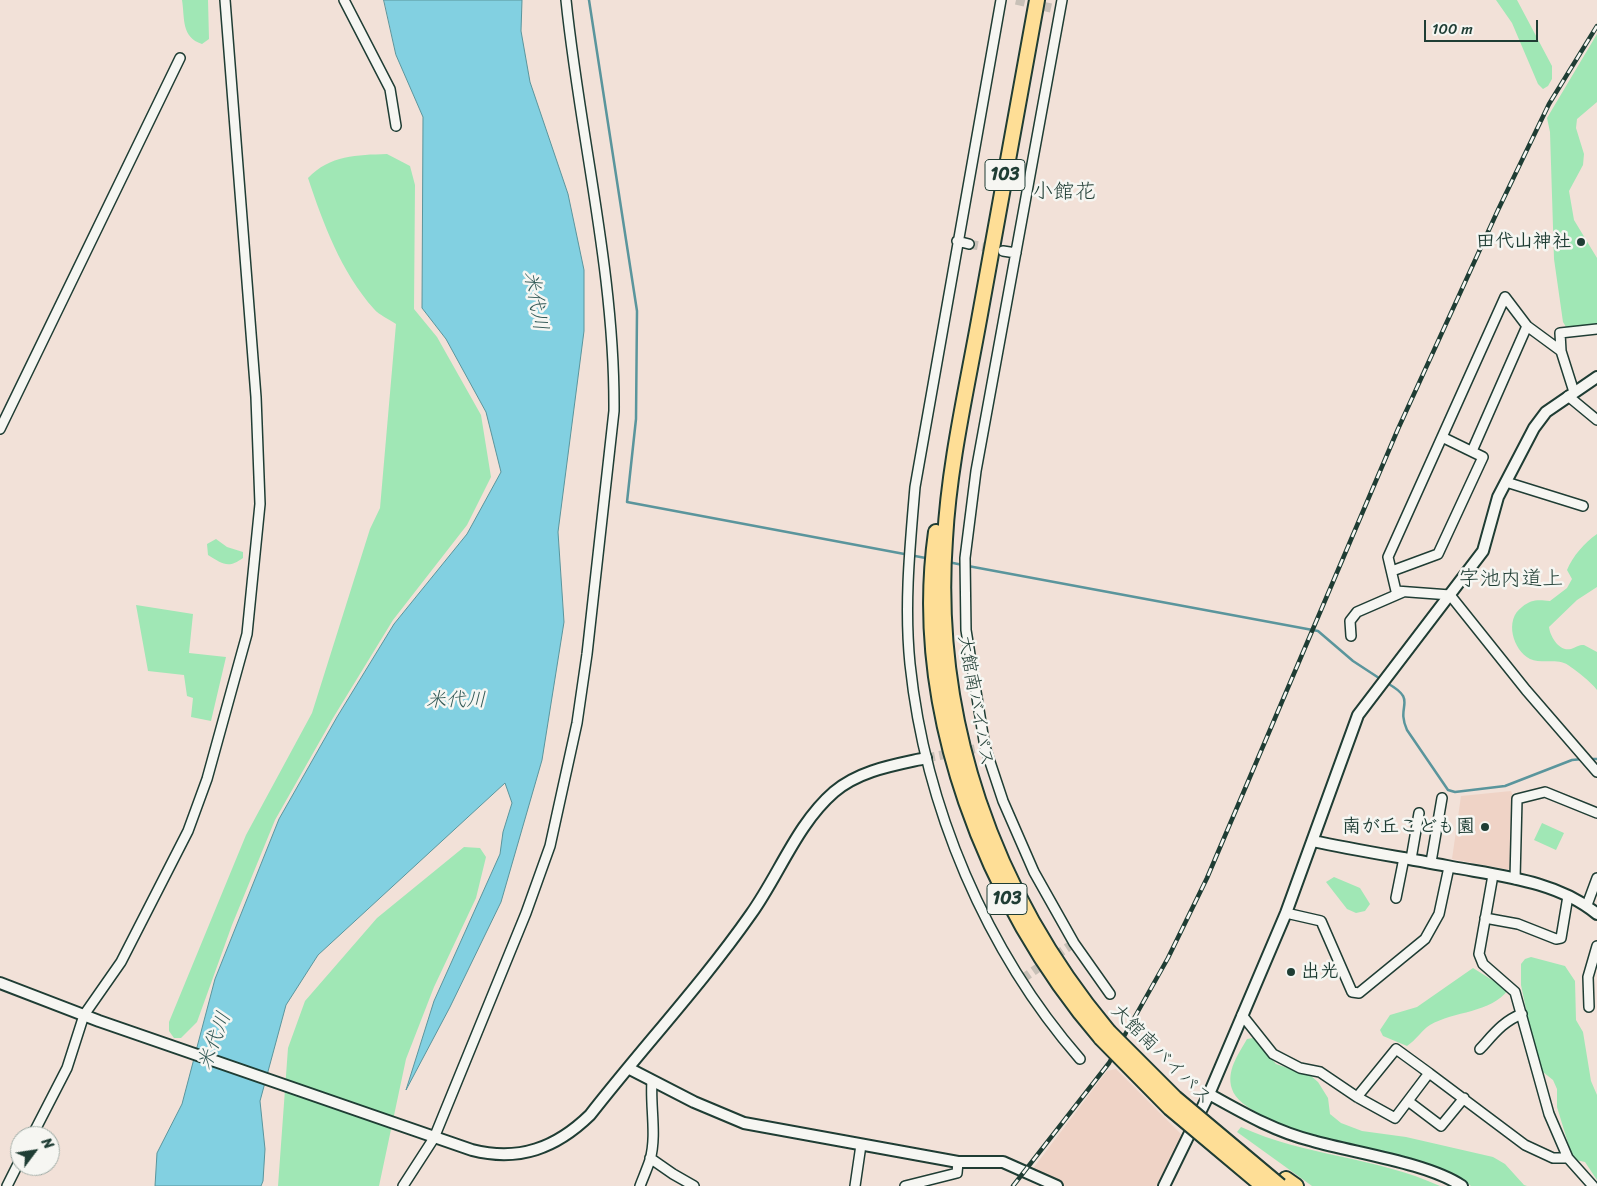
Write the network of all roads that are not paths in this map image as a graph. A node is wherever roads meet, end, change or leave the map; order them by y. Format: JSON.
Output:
{"nodes":[{"id":1,"x":225,"y":0,"type":"edge"},
{"id":2,"x":344,"y":0,"type":"edge"},
{"id":3,"x":566,"y":0,"type":"edge"},
{"id":4,"x":1001,"y":0,"type":"edge"},
{"id":5,"x":1037,"y":0,"type":"edge"},
{"id":6,"x":1062,"y":0,"type":"edge"},
{"id":7,"x":180,"y":58,"type":"dead end"},
{"id":8,"x":396,"y":126,"type":"dead end"},
{"id":9,"x":957,"y":242,"type":"junction"},
{"id":10,"x":969,"y":244,"type":"tunnel mouth"},
{"id":11,"x":1003,"y":250,"type":"tunnel mouth"},
{"id":12,"x":1016,"y":253,"type":"junction"},
{"id":13,"x":1527,"y":326,"type":"junction"},
{"id":14,"x":1597,"y":329,"type":"edge"},
{"id":15,"x":1561,"y":351,"type":"junction"},
{"id":16,"x":1597,"y":377,"type":"edge"},
{"id":17,"x":1571,"y":394,"type":"junction"},
{"id":18,"x":1597,"y":420,"type":"edge"},
{"id":19,"x":0,"y":429,"type":"edge"},
{"id":20,"x":1442,"y":437,"type":"junction"},
{"id":21,"x":1472,"y":451,"type":"junction"},
{"id":22,"x":1506,"y":482,"type":"junction"},
{"id":23,"x":1583,"y":506,"type":"dead end"},
{"id":24,"x":1392,"y":571,"type":"junction"},
{"id":25,"x":1403,"y":592,"type":"junction"},
{"id":26,"x":1450,"y":595,"type":"junction"},
{"id":27,"x":1351,"y":636,"type":"dead end"},
{"id":28,"x":926,"y":758,"type":"junction"},
{"id":29,"x":1597,"y":772,"type":"edge"},
{"id":30,"x":1442,"y":798,"type":"dead end"},
{"id":31,"x":1419,"y":813,"type":"dead end"},
{"id":32,"x":1597,"y":813,"type":"edge"},
{"id":33,"x":1313,"y":841,"type":"junction"},
{"id":34,"x":1408,"y":858,"type":"junction"},
{"id":35,"x":1431,"y":862,"type":"junction"},
{"id":36,"x":1450,"y":867,"type":"junction"},
{"id":37,"x":1493,"y":874,"type":"junction"},
{"id":38,"x":1597,"y":878,"type":"edge"},
{"id":39,"x":1515,"y":879,"type":"junction"},
{"id":40,"x":1568,"y":896,"type":"junction"},
{"id":41,"x":1396,"y":898,"type":"dead end"},
{"id":42,"x":1586,"y":905,"type":"junction"},
{"id":43,"x":1286,"y":913,"type":"junction"},
{"id":44,"x":1597,"y":914,"type":"edge"},
{"id":45,"x":1485,"y":918,"type":"junction"},
{"id":46,"x":1597,"y":946,"type":"edge"},
{"id":47,"x":0,"y":983,"type":"edge"},
{"id":48,"x":1110,"y":994,"type":"dead end"},
{"id":49,"x":1589,"y":1008,"type":"dead end"},
{"id":50,"x":1522,"y":1014,"type":"junction"},
{"id":51,"x":84,"y":1015,"type":"junction"},
{"id":52,"x":1242,"y":1015,"type":"junction"},
{"id":53,"x":1104,"y":1034,"type":"junction"},
{"id":54,"x":1480,"y":1050,"type":"dead end"},
{"id":55,"x":1080,"y":1059,"type":"dead end"},
{"id":56,"x":628,"y":1068,"type":"junction"},
{"id":57,"x":1429,"y":1073,"type":"junction"},
{"id":58,"x":652,"y":1081,"type":"junction"},
{"id":59,"x":1145,"y":1084,"type":"junction"},
{"id":60,"x":1209,"y":1094,"type":"junction"},
{"id":61,"x":1357,"y":1097,"type":"junction"},
{"id":62,"x":1464,"y":1098,"type":"junction"},
{"id":63,"x":1408,"y":1101,"type":"junction"},
{"id":64,"x":37,"y":1126,"type":"edge"},
{"id":65,"x":434,"y":1138,"type":"junction"},
{"id":66,"x":861,"y":1145,"type":"junction"},
{"id":67,"x":650,"y":1158,"type":"junction"},
{"id":68,"x":1568,"y":1158,"type":"junction"},
{"id":69,"x":958,"y":1162,"type":"junction"},
{"id":70,"x":1287,"y":1184,"type":"edge"},
{"id":71,"x":403,"y":1186,"type":"edge"},
{"id":72,"x":640,"y":1186,"type":"edge"},
{"id":73,"x":694,"y":1186,"type":"edge"},
{"id":74,"x":855,"y":1186,"type":"edge"},
{"id":75,"x":905,"y":1186,"type":"edge"},
{"id":76,"x":1057,"y":1186,"type":"edge"},
{"id":77,"x":1164,"y":1186,"type":"edge"},
{"id":78,"x":1253,"y":1186,"type":"edge"},
{"id":79,"x":1263,"y":1186,"type":"edge"},
{"id":80,"x":1462,"y":1186,"type":"edge"},
{"id":81,"x":1593,"y":1186,"type":"edge"}],
"edges":[{"from":1,"to":51,"type":"street"},
{"from":2,"to":8,"type":"street"},
{"from":3,"to":65,"type":"street"},
{"from":4,"to":9,"type":"street"},
{"from":5,"to":53,"type":"highway","name":"大館南バイパス","number":"103"},
{"from":6,"to":12,"type":"street"},
{"from":7,"to":19,"type":"street"},
{"from":9,"to":10,"type":"street"},
{"from":9,"to":28,"type":"street"},
{"from":11,"to":12,"type":"street"},
{"from":12,"to":48,"type":"street"},
{"from":13,"to":15,"type":"street"},
{"from":13,"to":20,"type":"street"},
{"from":13,"to":21,"type":"street"},
{"from":14,"to":15,"type":"street"},
{"from":15,"to":17,"type":"street"},
{"from":16,"to":17,"type":"street"},
{"from":17,"to":18,"type":"street"},
{"from":17,"to":22,"type":"street"},
{"from":20,"to":21,"type":"street"},
{"from":20,"to":24,"type":"street"},
{"from":21,"to":24,"type":"street"},
{"from":22,"to":23,"type":"street"},
{"from":22,"to":26,"type":"street"},
{"from":24,"to":25,"type":"street"},
{"from":25,"to":26,"type":"street"},
{"from":25,"to":27,"type":"street"},
{"from":26,"to":29,"type":"street"},
{"from":26,"to":33,"type":"street"},
{"from":28,"to":55,"type":"street"},
{"from":28,"to":56,"type":"street"},
{"from":30,"to":35,"type":"street"},
{"from":31,"to":34,"type":"street"},
{"from":32,"to":39,"type":"street"},
{"from":33,"to":34,"type":"street"},
{"from":33,"to":43,"type":"street"},
{"from":34,"to":35,"type":"street"},
{"from":34,"to":41,"type":"street"},
{"from":35,"to":36,"type":"street"},
{"from":36,"to":37,"type":"street"},
{"from":36,"to":43,"type":"street"},
{"from":37,"to":39,"type":"street"},
{"from":37,"to":45,"type":"street"},
{"from":38,"to":42,"type":"street"},
{"from":39,"to":40,"type":"street"},
{"from":40,"to":42,"type":"street"},
{"from":40,"to":45,"type":"street"},
{"from":42,"to":44,"type":"street"},
{"from":43,"to":52,"type":"street"},
{"from":45,"to":50,"type":"street"},
{"from":46,"to":49,"type":"street"},
{"from":47,"to":51,"type":"street"},
{"from":50,"to":54,"type":"street"},
{"from":50,"to":68,"type":"street"},
{"from":51,"to":64,"type":"street"},
{"from":51,"to":65,"type":"street"},
{"from":52,"to":60,"type":"street"},
{"from":52,"to":61,"type":"street"},
{"from":53,"to":59,"type":"highway","name":"大館南バイパス","number":"103","bridge":true},
{"from":53,"to":70,"type":"highway","name":"大館南バイパス","number":"103","bridge":true},
{"from":56,"to":58,"type":"street"},
{"from":56,"to":65,"type":"street"},
{"from":57,"to":61,"type":"street"},
{"from":57,"to":62,"type":"street"},
{"from":57,"to":63,"type":"street"},
{"from":58,"to":66,"type":"street"},
{"from":58,"to":67,"type":"street"},
{"from":59,"to":78,"type":"highway","bridge":true},
{"from":59,"to":79,"type":"highway","name":"大館南バイパス","number":"103","bridge":true},
{"from":60,"to":77,"type":"street"},
{"from":60,"to":80,"type":"street"},
{"from":61,"to":63,"type":"street"},
{"from":62,"to":63,"type":"street"},
{"from":62,"to":68,"type":"street"},
{"from":65,"to":71,"type":"street"},
{"from":66,"to":69,"type":"street"},
{"from":66,"to":74,"type":"street"},
{"from":67,"to":72,"type":"street"},
{"from":67,"to":73,"type":"street"},
{"from":68,"to":81,"type":"street"},
{"from":69,"to":75,"type":"street"},
{"from":69,"to":76,"type":"street"}]}
